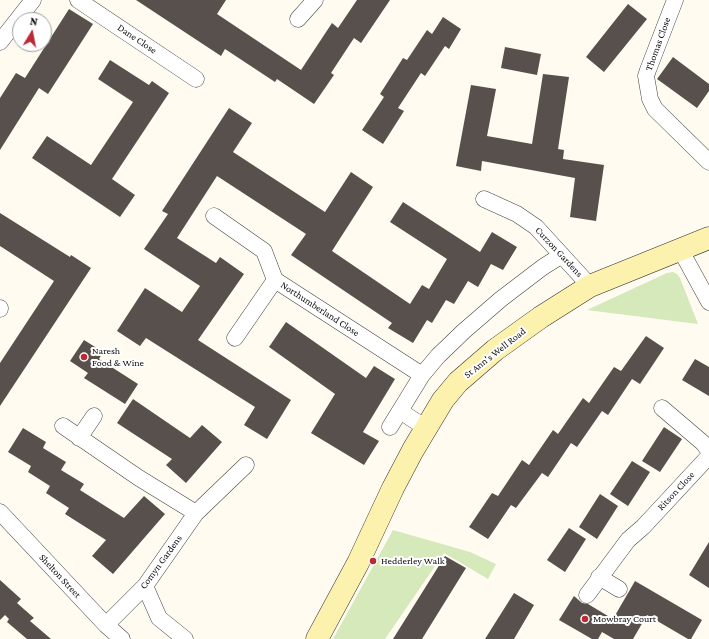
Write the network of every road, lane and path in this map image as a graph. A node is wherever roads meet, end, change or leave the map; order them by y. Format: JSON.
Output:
{"nodes":[{"id":1,"x":33,"y":0,"type":"edge"},
{"id":2,"x":78,"y":0,"type":"edge"},
{"id":3,"x":315,"y":0,"type":"edge"},
{"id":4,"x":675,"y":0,"type":"edge"},
{"id":5,"x":298,"y":20,"type":"dead end"},
{"id":6,"x":0,"y":42,"type":"edge"},
{"id":7,"x":196,"y":79,"type":"dead end"},
{"id":8,"x":709,"y":162,"type":"edge"},
{"id":9,"x":484,"y":199,"type":"dead end"},
{"id":10,"x":214,"y":216,"type":"dead end"},
{"id":11,"x":709,"y":238,"type":"edge"},
{"id":12,"x":680,"y":249,"type":"junction"},
{"id":13,"x":562,"y":255,"type":"junction"},
{"id":14,"x":275,"y":280,"type":"junction"},
{"id":15,"x":590,"y":286,"type":"junction"},
{"id":16,"x":709,"y":302,"type":"edge"},
{"id":17,"x":235,"y":338,"type":"dead end"},
{"id":18,"x":422,"y":375,"type":"junction"},
{"id":19,"x":662,"y":408,"type":"dead end"},
{"id":20,"x":400,"y":411,"type":"junction"},
{"id":21,"x":94,"y":416,"type":"dead end"},
{"id":22,"x":63,"y":426,"type":"dead end"},
{"id":23,"x":390,"y":427,"type":"dead end"},
{"id":24,"x":426,"y":428,"type":"junction"},
{"id":25,"x":80,"y":438,"type":"junction"},
{"id":26,"x":709,"y":451,"type":"edge"},
{"id":27,"x":709,"y":456,"type":"edge"},
{"id":28,"x":246,"y":466,"type":"dead end"},
{"id":29,"x":196,"y":513,"type":"junction"},
{"id":30,"x":4,"y":516,"type":"edge"},
{"id":31,"x":599,"y":577,"type":"junction"},
{"id":32,"x":145,"y":586,"type":"junction"},
{"id":33,"x":619,"y":589,"type":"dead end"},
{"id":34,"x":587,"y":595,"type":"dead end"},
{"id":35,"x":106,"y":625,"type":"junction"},
{"id":36,"x":122,"y":639,"type":"edge"},
{"id":37,"x":185,"y":639,"type":"edge"},
{"id":38,"x":317,"y":639,"type":"edge"}],
"edges":[{"from":1,"to":6,"type":"street"},
{"from":2,"to":7,"type":"street","name":"Dane Close"},
{"from":3,"to":5,"type":"street"},
{"from":4,"to":8,"type":"street","name":"Thomas Close"},
{"from":9,"to":13,"type":"street","name":"Curzon Gardens"},
{"from":10,"to":14,"type":"street","name":"Northumberland Close"},
{"from":11,"to":12,"type":"street","name":"St Ann's Well Road"},
{"from":12,"to":15,"type":"street","name":"St Ann's Well Road"},
{"from":12,"to":16,"type":"street"},
{"from":13,"to":15,"type":"street","name":"Curzon Gardens"},
{"from":13,"to":18,"type":"street"},
{"from":14,"to":17,"type":"street"},
{"from":14,"to":18,"type":"street","name":"Northumberland Close"},
{"from":15,"to":24,"type":"street","name":"St Ann's Well Road"},
{"from":18,"to":20,"type":"street"},
{"from":19,"to":26,"type":"street"},
{"from":20,"to":23,"type":"street"},
{"from":20,"to":24,"type":"street"},
{"from":21,"to":25,"type":"street"},
{"from":22,"to":25,"type":"street"},
{"from":24,"to":38,"type":"street","name":"St Ann's Well Road"},
{"from":25,"to":29,"type":"street"},
{"from":27,"to":31,"type":"street","name":"Ritson Close"},
{"from":28,"to":29,"type":"street","name":"Comyn Gardens"},
{"from":29,"to":32,"type":"street","name":"Comyn Gardens"},
{"from":30,"to":35,"type":"street","name":"Shelton Street"},
{"from":31,"to":33,"type":"street"},
{"from":31,"to":34,"type":"street","name":"Ritson Close"},
{"from":32,"to":35,"type":"street","name":"Comyn Gardens"},
{"from":32,"to":37,"type":"street"},
{"from":35,"to":36,"type":"street","name":"Shelton Street"}]}
